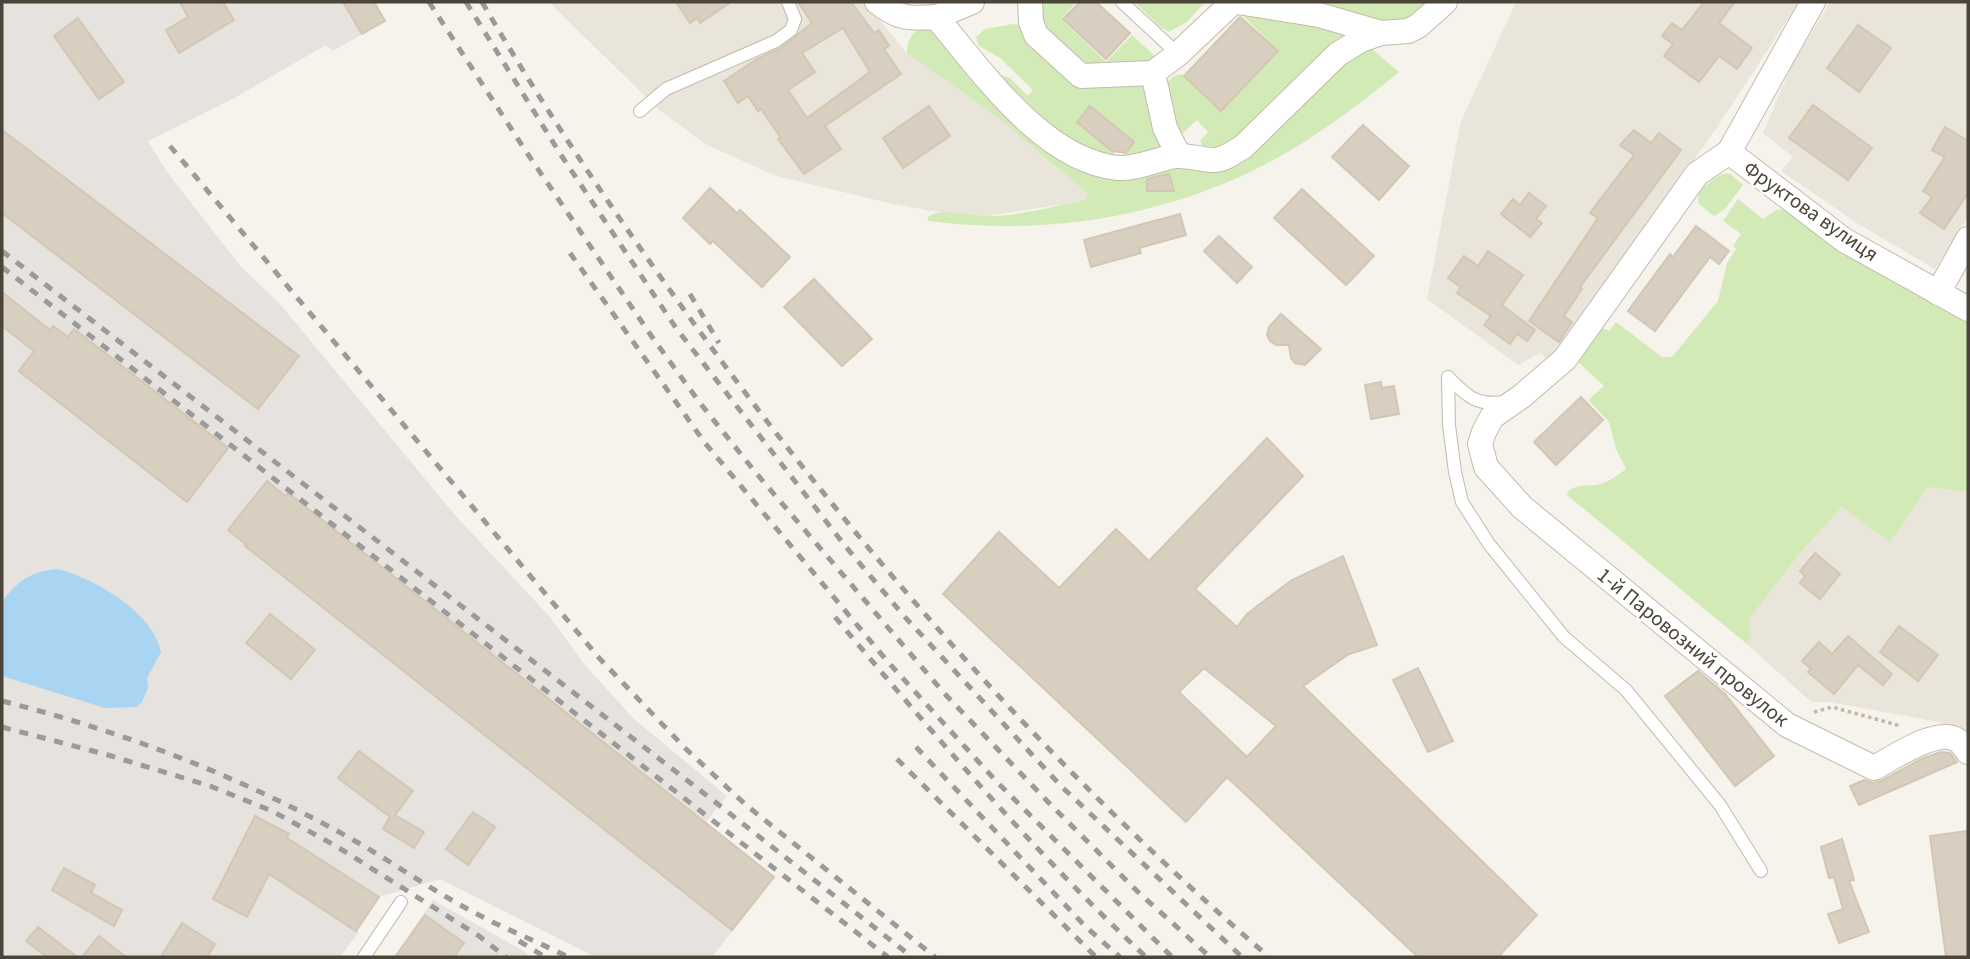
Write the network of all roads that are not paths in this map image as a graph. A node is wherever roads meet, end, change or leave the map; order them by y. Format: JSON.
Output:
{"nodes":[{"id":1,"x":788,"y":2,"type":"edge"},
{"id":2,"x":877,"y":2,"type":"edge"},
{"id":3,"x":972,"y":2,"type":"edge"},
{"id":4,"x":1030,"y":2,"type":"edge"},
{"id":5,"x":1122,"y":2,"type":"edge"},
{"id":6,"x":1235,"y":2,"type":"edge"},
{"id":7,"x":1445,"y":2,"type":"edge"},
{"id":8,"x":1813,"y":2,"type":"edge"},
{"id":9,"x":936,"y":17,"type":"junction"},
{"id":10,"x":1381,"y":33,"type":"junction"},
{"id":11,"x":1178,"y":54,"type":"junction"},
{"id":12,"x":1153,"y":72,"type":"junction"},
{"id":13,"x":640,"y":111,"type":"dead end"},
{"id":14,"x":1729,"y":152,"type":"junction"},
{"id":15,"x":1179,"y":156,"type":"junction"},
{"id":16,"x":1968,"y":239,"type":"edge"},
{"id":17,"x":1938,"y":293,"type":"junction"},
{"id":18,"x":1968,"y":309,"type":"edge"},
{"id":19,"x":1522,"y":396,"type":"junction"},
{"id":20,"x":1968,"y":752,"type":"edge"},
{"id":21,"x":1761,"y":871,"type":"dead end"},
{"id":22,"x":401,"y":902,"type":"dead end"},
{"id":23,"x":365,"y":957,"type":"edge"}],
"edges":[{"from":1,"to":13,"type":"lane"},
{"from":2,"to":9,"type":"street"},
{"from":3,"to":9,"type":"street"},
{"from":4,"to":12,"type":"street"},
{"from":5,"to":11,"type":"lane"},
{"from":6,"to":10,"type":"street"},
{"from":6,"to":11,"type":"street"},
{"from":7,"to":10,"type":"street"},
{"from":8,"to":14,"type":"street"},
{"from":9,"to":15,"type":"street"},
{"from":10,"to":15,"type":"street"},
{"from":11,"to":12,"type":"street"},
{"from":12,"to":15,"type":"street"},
{"from":14,"to":17,"type":"street","name":"Фруктова вулиця"},
{"from":14,"to":19,"type":"street"},
{"from":16,"to":17,"type":"street"},
{"from":17,"to":18,"type":"street","name":"Фруктова вулиця"},
{"from":19,"to":20,"type":"street","name":"1-й Паровозний провулок"},
{"from":19,"to":21,"type":"lane"},
{"from":22,"to":23,"type":"lane"}]}
